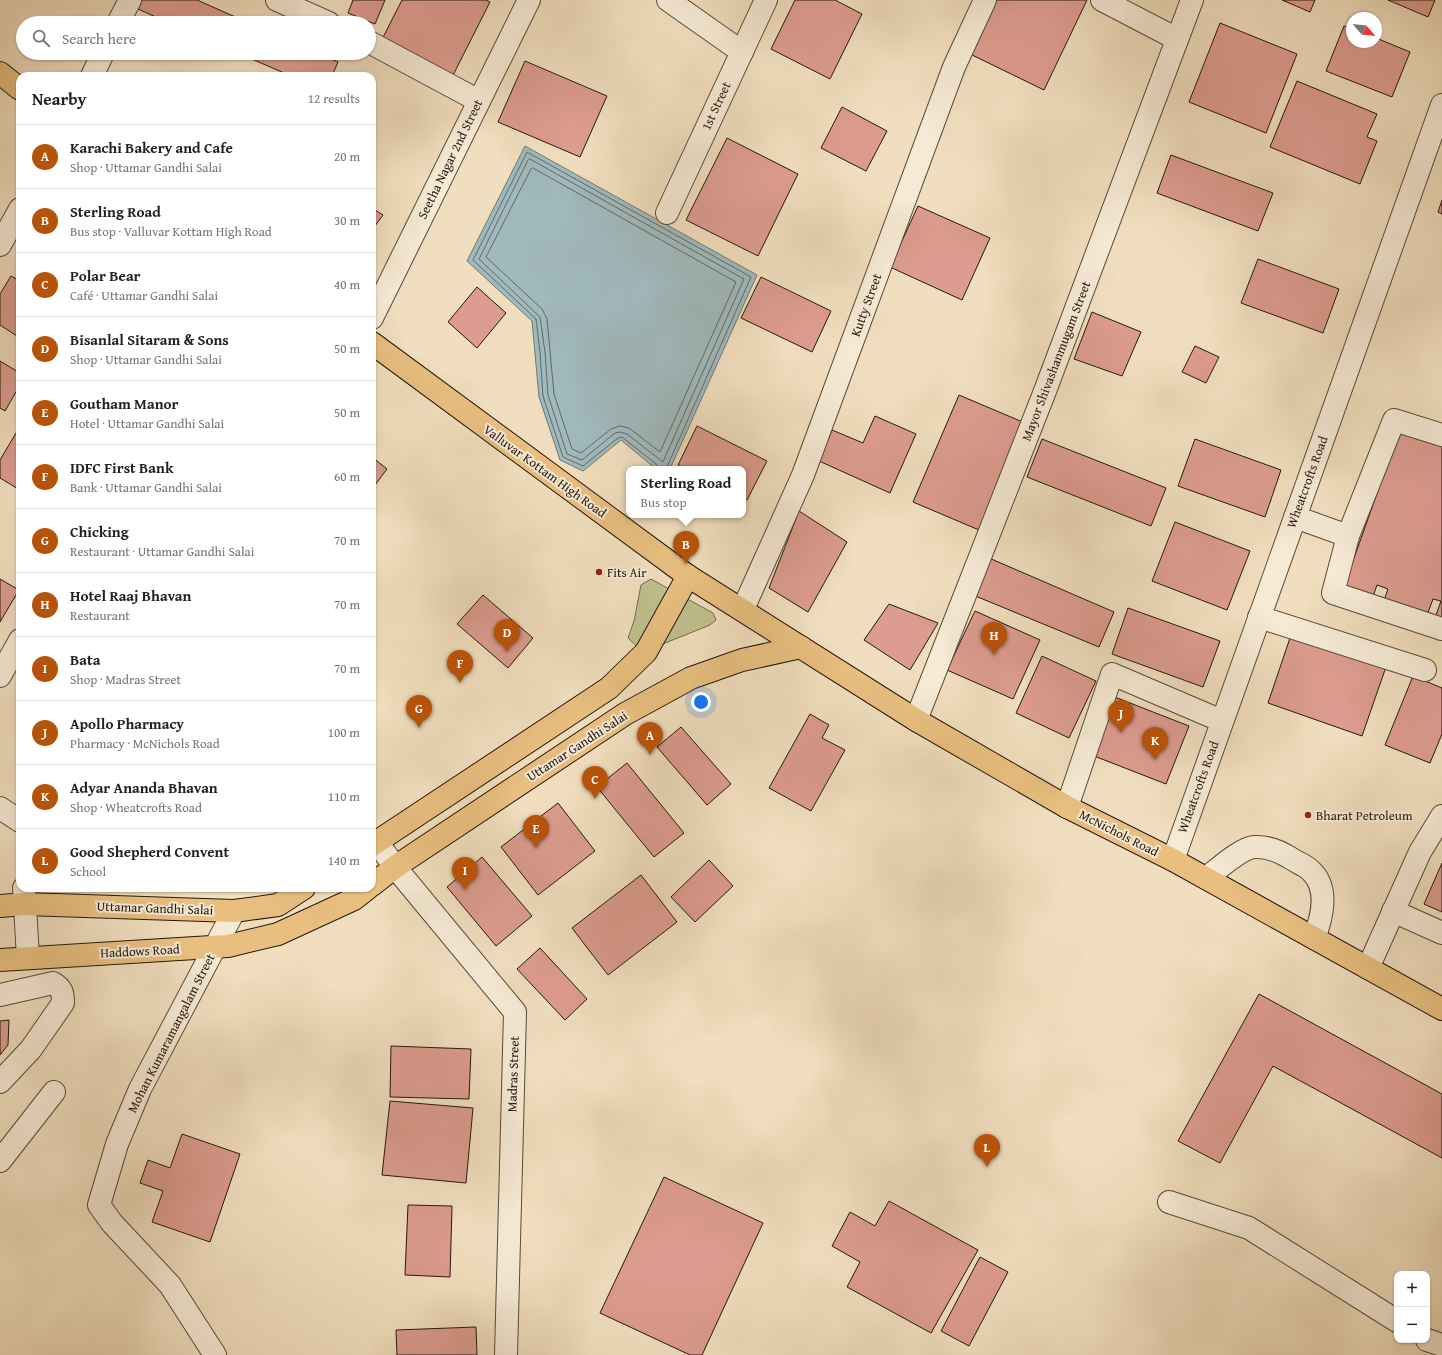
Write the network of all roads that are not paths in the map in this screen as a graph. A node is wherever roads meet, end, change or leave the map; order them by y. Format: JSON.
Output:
{"nodes":[{"id":1,"x":130,"y":0,"type":"edge"},
{"id":2,"x":278,"y":0,"type":"edge"},
{"id":3,"x":529,"y":0,"type":"edge"},
{"id":4,"x":668,"y":0,"type":"edge"},
{"id":5,"x":766,"y":0,"type":"edge"},
{"id":6,"x":985,"y":0,"type":"edge"},
{"id":7,"x":1102,"y":0,"type":"edge"},
{"id":8,"x":1192,"y":0,"type":"edge"},
{"id":9,"x":122,"y":16,"type":"edge"},
{"id":10,"x":313,"y":16,"type":"edge"},
{"id":11,"x":1177,"y":39,"type":"junction"},
{"id":12,"x":376,"y":46,"type":"edge"},
{"id":13,"x":742,"y":52,"type":"junction"},
{"id":14,"x":100,"y":60,"type":"edge"},
{"id":15,"x":94,"y":72,"type":"edge"},
{"id":16,"x":0,"y":73,"type":"edge"},
{"id":17,"x":16,"y":86,"type":"edge"},
{"id":18,"x":479,"y":101,"type":"junction"},
{"id":19,"x":1442,"y":105,"type":"edge"},
{"id":20,"x":667,"y":213,"type":"dead end"},
{"id":21,"x":16,"y":217,"type":"edge"},
{"id":22,"x":0,"y":245,"type":"edge"},
{"id":23,"x":376,"y":310,"type":"edge"},
{"id":24,"x":376,"y":346,"type":"edge"},
{"id":25,"x":1442,"y":435,"type":"edge"},
{"id":26,"x":1295,"y":517,"type":"junction"},
{"id":27,"x":1348,"y":536,"type":"junction"},
{"id":28,"x":688,"y":576,"type":"junction"},
{"id":29,"x":743,"y":609,"type":"junction"},
{"id":30,"x":1259,"y":617,"type":"junction"},
{"id":31,"x":1442,"y":629,"type":"edge"},
{"id":32,"x":16,"y":647,"type":"edge"},
{"id":33,"x":801,"y":647,"type":"junction"},
{"id":34,"x":1425,"y":670,"type":"dead end"},
{"id":35,"x":0,"y":676,"type":"edge"},
{"id":36,"x":916,"y":720,"type":"junction"},
{"id":37,"x":1222,"y":721,"type":"junction"},
{"id":38,"x":1067,"y":807,"type":"junction"},
{"id":39,"x":0,"y":808,"type":"edge"},
{"id":40,"x":1442,"y":816,"type":"edge"},
{"id":41,"x":16,"y":818,"type":"edge"},
{"id":42,"x":376,"y":842,"type":"edge"},
{"id":43,"x":376,"y":845,"type":"edge"},
{"id":44,"x":1172,"y":860,"type":"junction"},
{"id":45,"x":395,"y":867,"type":"junction"},
{"id":46,"x":1206,"y":878,"type":"junction"},
{"id":47,"x":376,"y":882,"type":"edge"},
{"id":48,"x":298,"y":892,"type":"edge"},
{"id":49,"x":363,"y":892,"type":"edge"},
{"id":50,"x":25,"y":896,"type":"edge"},
{"id":51,"x":0,"y":906,"type":"edge"},
{"id":52,"x":234,"y":910,"type":"junction"},
{"id":53,"x":1393,"y":911,"type":"junction"},
{"id":54,"x":1442,"y":933,"type":"edge"},
{"id":55,"x":1314,"y":938,"type":"junction"},
{"id":56,"x":214,"y":948,"type":"junction"},
{"id":57,"x":28,"y":958,"type":"junction"},
{"id":58,"x":0,"y":960,"type":"edge"},
{"id":59,"x":1368,"y":968,"type":"junction"},
{"id":60,"x":0,"y":995,"type":"edge"},
{"id":61,"x":1442,"y":1009,"type":"edge"},
{"id":62,"x":0,"y":1082,"type":"edge"},
{"id":63,"x":54,"y":1092,"type":"dead end"},
{"id":64,"x":0,"y":1161,"type":"edge"},
{"id":65,"x":1169,"y":1202,"type":"dead end"},
{"id":66,"x":1394,"y":1319,"type":"edge"},
{"id":67,"x":1430,"y":1341,"type":"edge"},
{"id":68,"x":1442,"y":1345,"type":"edge"},
{"id":69,"x":215,"y":1355,"type":"edge"},
{"id":70,"x":506,"y":1355,"type":"edge"}],
"edges":[{"from":1,"to":9,"type":"street"},
{"from":2,"to":10,"type":"street"},
{"from":3,"to":18,"type":"street","name":"Seetha Nagar 2nd Street"},
{"from":4,"to":13,"type":"street"},
{"from":5,"to":13,"type":"street","name":"1st Street"},
{"from":6,"to":29,"type":"street","name":"Kutty Street"},
{"from":7,"to":11,"type":"street"},
{"from":8,"to":11,"type":"street","name":"Mayor Shivashanmugam Street"},
{"from":11,"to":36,"type":"street","name":"Mayor Shivashanmugam Street"},
{"from":12,"to":18,"type":"street"},
{"from":13,"to":20,"type":"street","name":"1st Street"},
{"from":14,"to":15,"type":"street"},
{"from":16,"to":17,"type":"main road"},
{"from":18,"to":23,"type":"street","name":"Seetha Nagar 2nd Street"},
{"from":19,"to":26,"type":"street","name":"Wheatcrofts Road"},
{"from":21,"to":22,"type":"street"},
{"from":24,"to":28,"type":"main road","name":"Valluvar Kottam High Road"},
{"from":25,"to":27,"type":"street"},
{"from":26,"to":27,"type":"street"},
{"from":26,"to":30,"type":"street","name":"Wheatcrofts Road"},
{"from":27,"to":31,"type":"street"},
{"from":28,"to":29,"type":"main road","name":"Valluvar Kottam High Road"},
{"from":28,"to":42,"type":"main road"},
{"from":29,"to":33,"type":"main road","name":"Valluvar Kottam High Road"},
{"from":30,"to":34,"type":"street"},
{"from":30,"to":37,"type":"street","name":"Wheatcrofts Road"},
{"from":32,"to":35,"type":"street"},
{"from":33,"to":36,"type":"main road","name":"McNichols Road"},
{"from":33,"to":45,"type":"main road","name":"Uttamar Gandhi Salai"},
{"from":36,"to":38,"type":"main road","name":"McNichols Road"},
{"from":37,"to":38,"type":"street"},
{"from":37,"to":44,"type":"street","name":"Wheatcrofts Road"},
{"from":38,"to":44,"type":"main road","name":"McNichols Road"},
{"from":39,"to":41,"type":"street"},
{"from":40,"to":53,"type":"street"},
{"from":43,"to":45,"type":"street","name":"Madras Street"},
{"from":44,"to":46,"type":"main road","name":"McNichols Road"},
{"from":45,"to":47,"type":"main road","name":"Uttamar Gandhi Salai"},
{"from":45,"to":70,"type":"street","name":"Madras Street"},
{"from":46,"to":55,"type":"main road","name":"McNichols Road"},
{"from":46,"to":55,"type":"street"},
{"from":48,"to":52,"type":"main road","name":"Uttamar Gandhi Salai"},
{"from":49,"to":56,"type":"main road","name":"Haddows Road"},
{"from":50,"to":51,"type":"main road","name":"Uttamar Gandhi Salai"},
{"from":50,"to":52,"type":"main road","name":"Uttamar Gandhi Salai"},
{"from":50,"to":57,"type":"street"},
{"from":52,"to":56,"type":"street","name":"Mohan Kumaramangalam Street"},
{"from":53,"to":54,"type":"street"},
{"from":53,"to":59,"type":"street"},
{"from":55,"to":59,"type":"main road","name":"McNichols Road"},
{"from":56,"to":57,"type":"main road","name":"Haddows Road"},
{"from":56,"to":69,"type":"street","name":"Mohan Kumaramangalam Street"},
{"from":57,"to":58,"type":"main road","name":"Haddows Road"},
{"from":59,"to":61,"type":"main road","name":"McNichols Road"},
{"from":60,"to":62,"type":"street"},
{"from":63,"to":64,"type":"street"},
{"from":65,"to":66,"type":"street"},
{"from":67,"to":68,"type":"street"}]}
